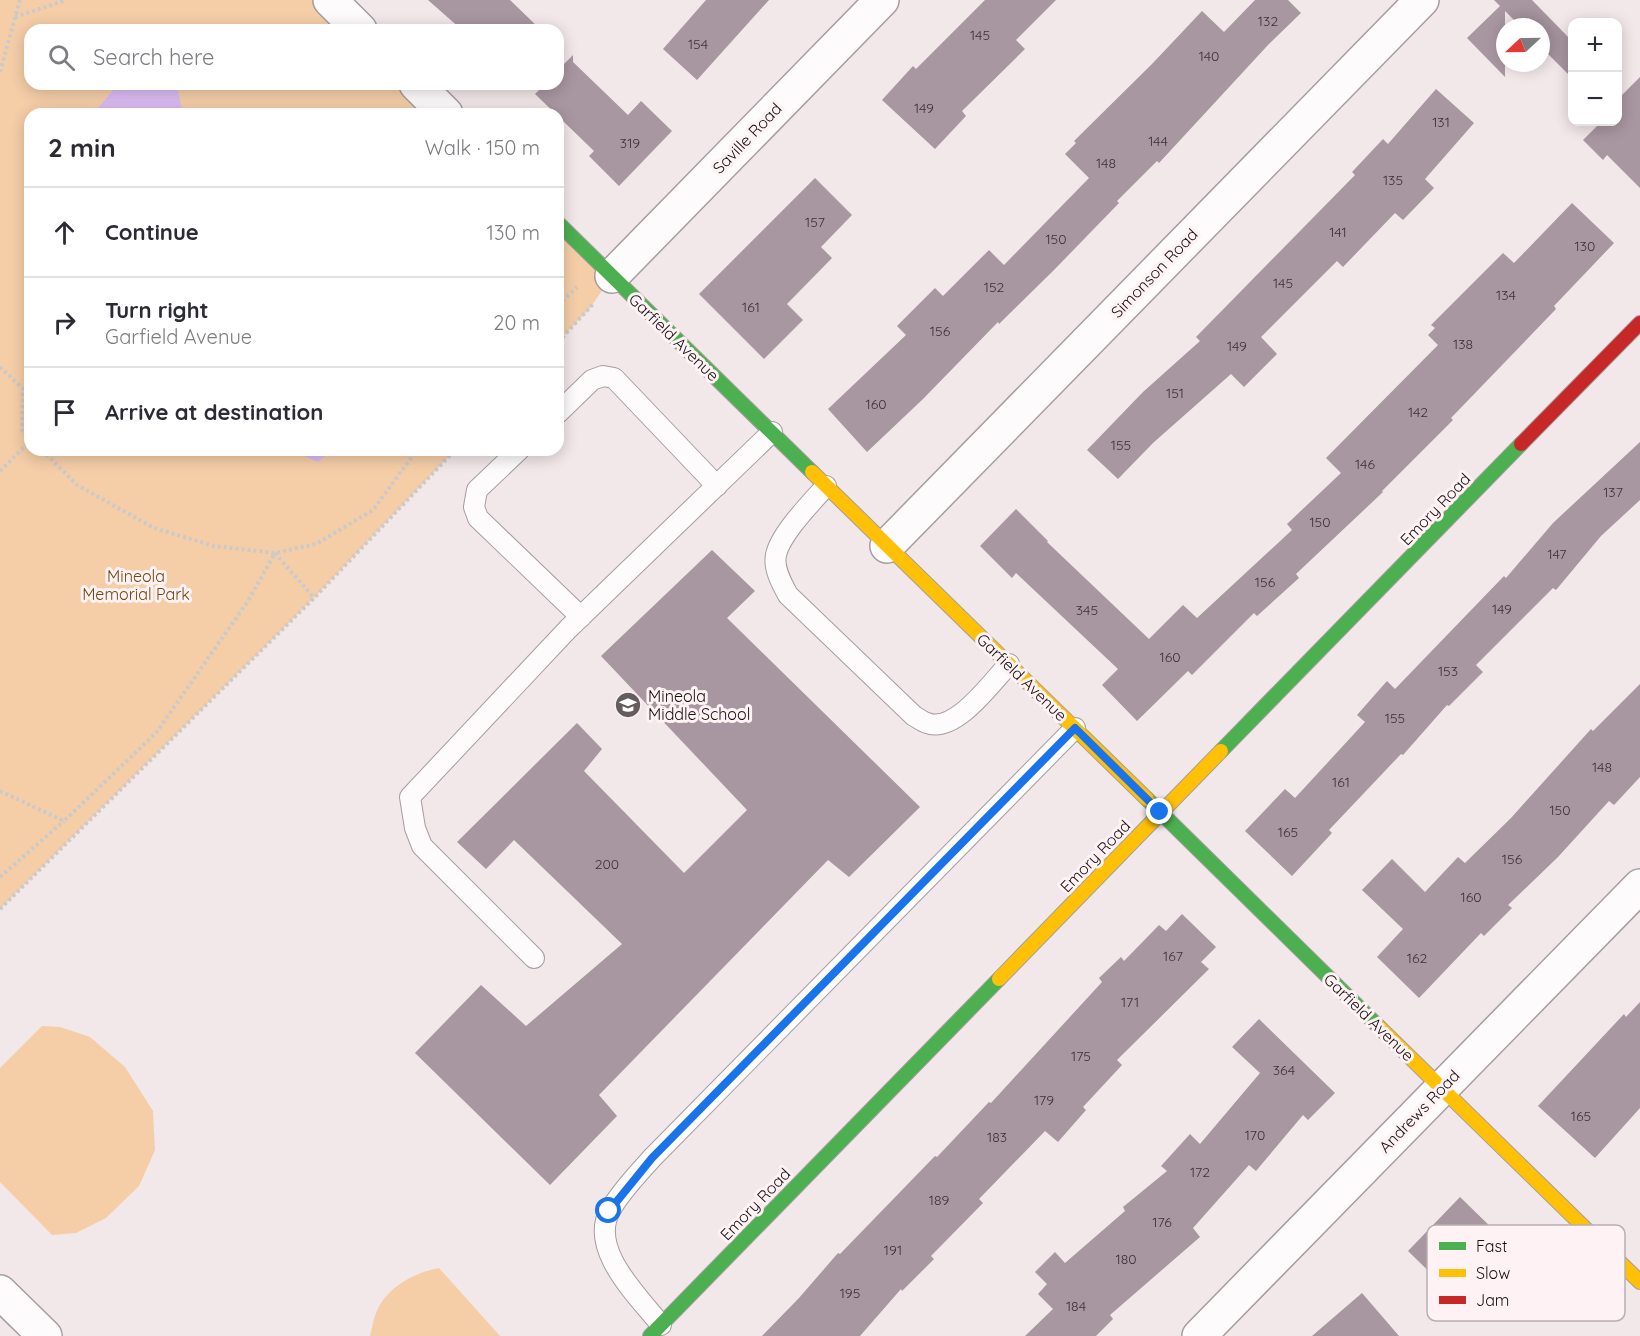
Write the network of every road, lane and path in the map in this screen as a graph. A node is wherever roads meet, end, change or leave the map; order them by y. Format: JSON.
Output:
{"nodes":[{"id":1,"x":20,"y":0,"type":"edge"},
{"id":2,"x":66,"y":0,"type":"edge"},
{"id":3,"x":882,"y":0,"type":"edge"},
{"id":4,"x":1422,"y":0,"type":"edge"},
{"id":5,"x":15,"y":17,"type":"junction"},
{"id":6,"x":0,"y":72,"type":"edge"},
{"id":7,"x":422,"y":90,"type":"edge"},
{"id":8,"x":440,"y":108,"type":"edge"},
{"id":9,"x":564,"y":229,"type":"edge"},
{"id":10,"x":612,"y":276,"type":"junction"},
{"id":11,"x":1640,"y":323,"type":"edge"},
{"id":12,"x":564,"y":336,"type":"edge"},
{"id":13,"x":0,"y":367,"type":"edge"},
{"id":14,"x":564,"y":407,"type":"edge"},
{"id":15,"x":24,"y":432,"type":"edge"},
{"id":16,"x":772,"y":432,"type":"junction"},
{"id":17,"x":24,"y":446,"type":"edge"},
{"id":18,"x":48,"y":456,"type":"edge"},
{"id":19,"x":413,"y":456,"type":"edge"},
{"id":20,"x":449,"y":456,"type":"edge"},
{"id":21,"x":513,"y":456,"type":"edge"},
{"id":22,"x":0,"y":471,"type":"edge"},
{"id":23,"x":717,"y":486,"type":"junction"},
{"id":24,"x":826,"y":486,"type":"junction"},
{"id":25,"x":887,"y":546,"type":"junction"},
{"id":26,"x":275,"y":553,"type":"junction"},
{"id":27,"x":314,"y":598,"type":"junction"},
{"id":28,"x":581,"y":617,"type":"junction"},
{"id":29,"x":1009,"y":664,"type":"junction"},
{"id":30,"x":1075,"y":728,"type":"junction"},
{"id":31,"x":0,"y":791,"type":"edge"},
{"id":32,"x":1160,"y":812,"type":"junction"},
{"id":33,"x":64,"y":821,"type":"junction"},
{"id":34,"x":0,"y":877,"type":"edge"},
{"id":35,"x":1640,"y":886,"type":"edge"},
{"id":36,"x":0,"y":909,"type":"edge"},
{"id":37,"x":534,"y":958,"type":"dead end"},
{"id":38,"x":1442,"y":1088,"type":"junction"},
{"id":39,"x":1582,"y":1225,"type":"edge"},
{"id":40,"x":1625,"y":1267,"type":"edge"},
{"id":41,"x":1640,"y":1282,"type":"edge"},
{"id":42,"x":0,"y":1292,"type":"edge"},
{"id":43,"x":655,"y":1330,"type":"edge"},
{"id":44,"x":45,"y":1336,"type":"edge"},
{"id":45,"x":1199,"y":1336,"type":"edge"}],
"edges":[{"from":1,"to":5,"type":"path"},
{"from":2,"to":5,"type":"path"},
{"from":3,"to":10,"type":"street","name":"Saville Road"},
{"from":4,"to":25,"type":"street","name":"Simonson Road"},
{"from":5,"to":6,"type":"path"},
{"from":7,"to":8,"type":"street"},
{"from":9,"to":10,"type":"street","name":"Garfield Avenue"},
{"from":10,"to":12,"type":"path"},
{"from":10,"to":16,"type":"street","name":"Garfield Avenue"},
{"from":11,"to":32,"type":"street","name":"Emory Road"},
{"from":13,"to":15,"type":"path"},
{"from":14,"to":23,"type":"lane"},
{"from":16,"to":23,"type":"lane"},
{"from":16,"to":24,"type":"street","name":"Garfield Avenue"},
{"from":17,"to":22,"type":"path"},
{"from":18,"to":26,"type":"path"},
{"from":19,"to":26,"type":"path"},
{"from":20,"to":27,"type":"path"},
{"from":21,"to":28,"type":"lane"},
{"from":23,"to":28,"type":"lane"},
{"from":24,"to":25,"type":"street","name":"Garfield Avenue"},
{"from":24,"to":29,"type":"lane"},
{"from":25,"to":29,"type":"street","name":"Garfield Avenue"},
{"from":26,"to":27,"type":"path"},
{"from":26,"to":33,"type":"path"},
{"from":27,"to":36,"type":"path"},
{"from":28,"to":37,"type":"lane"},
{"from":29,"to":30,"type":"street","name":"Garfield Avenue"},
{"from":30,"to":32,"type":"street","name":"Garfield Avenue"},
{"from":30,"to":43,"type":"lane"},
{"from":31,"to":33,"type":"path"},
{"from":32,"to":38,"type":"street","name":"Garfield Avenue"},
{"from":32,"to":43,"type":"street","name":"Emory Road"},
{"from":33,"to":34,"type":"path"},
{"from":35,"to":38,"type":"street","name":"Andrews Road"},
{"from":38,"to":39,"type":"street","name":"Garfield Avenue"},
{"from":38,"to":45,"type":"street","name":"Andrews Road"},
{"from":40,"to":41,"type":"street","name":"Garfield Avenue"},
{"from":42,"to":44,"type":"street"}]}
